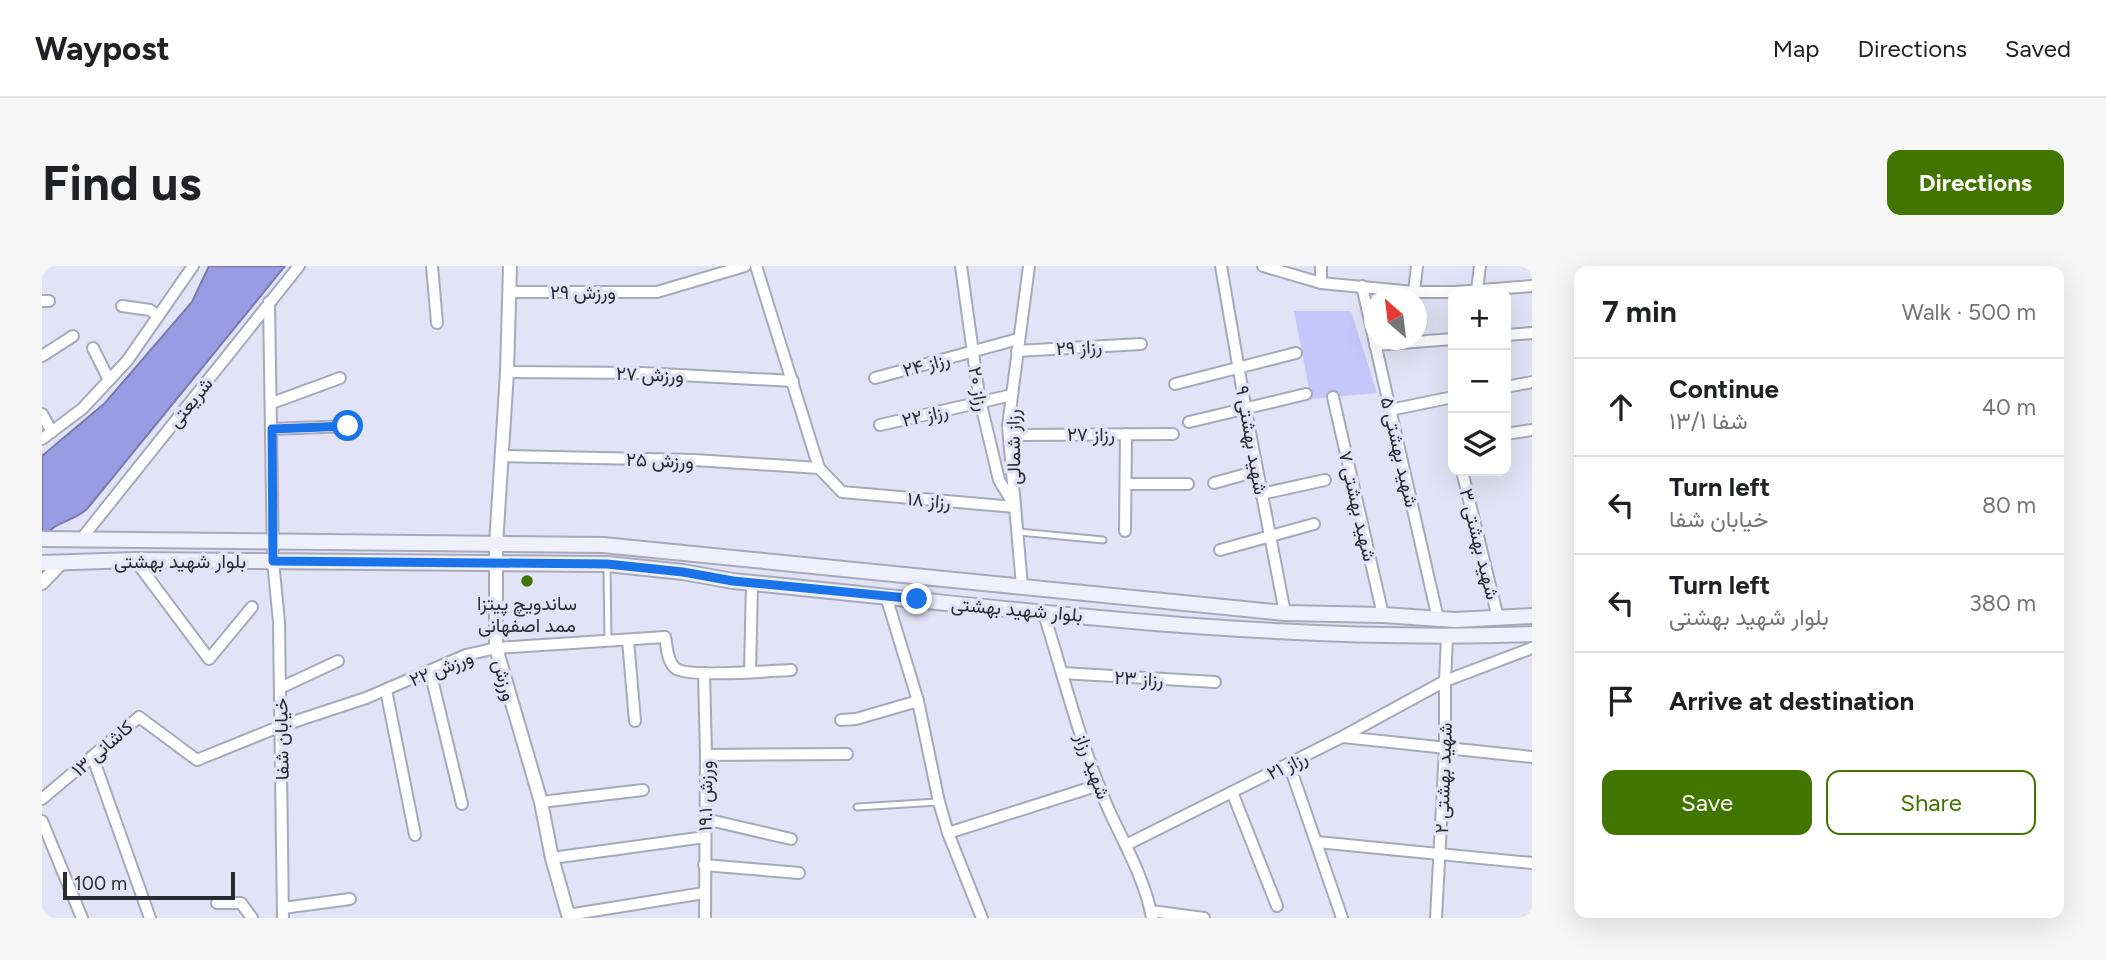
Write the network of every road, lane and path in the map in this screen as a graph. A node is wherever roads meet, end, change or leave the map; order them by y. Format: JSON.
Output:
{"nodes":[{"id":1,"x":193,"y":266,"type":"edge"},
{"id":2,"x":299,"y":266,"type":"edge"},
{"id":3,"x":432,"y":266,"type":"edge"},
{"id":4,"x":510,"y":266,"type":"edge"},
{"id":5,"x":745,"y":266,"type":"edge"},
{"id":6,"x":756,"y":266,"type":"edge"},
{"id":7,"x":961,"y":266,"type":"edge"},
{"id":8,"x":1029,"y":266,"type":"edge"},
{"id":9,"x":1222,"y":266,"type":"edge"},
{"id":10,"x":1263,"y":266,"type":"edge"},
{"id":11,"x":1321,"y":266,"type":"edge"},
{"id":12,"x":1417,"y":266,"type":"edge"},
{"id":13,"x":1480,"y":266,"type":"edge"},
{"id":14,"x":1321,"y":283,"type":"junction"},
{"id":15,"x":1362,"y":286,"type":"junction"},
{"id":16,"x":1532,"y":286,"type":"edge"},
{"id":17,"x":1371,"y":287,"type":"edge"},
{"id":18,"x":1415,"y":287,"type":"edge"},
{"id":19,"x":1478,"y":287,"type":"edge"},
{"id":20,"x":1511,"y":288,"type":"edge"},
{"id":21,"x":509,"y":292,"type":"junction"},
{"id":22,"x":1427,"y":292,"type":"edge"},
{"id":23,"x":1448,"y":292,"type":"edge"},
{"id":24,"x":1364,"y":295,"type":"edge"},
{"id":25,"x":269,"y":302,"type":"junction"},
{"id":26,"x":122,"y":306,"type":"dead end"},
{"id":27,"x":158,"y":316,"type":"junction"},
{"id":28,"x":437,"y":323,"type":"dead end"},
{"id":29,"x":1532,"y":333,"type":"edge"},
{"id":30,"x":1511,"y":335,"type":"edge"},
{"id":31,"x":73,"y":336,"type":"dead end"},
{"id":32,"x":1448,"y":339,"type":"edge"},
{"id":33,"x":1427,"y":341,"type":"edge"},
{"id":34,"x":1142,"y":344,"type":"dead end"},
{"id":35,"x":1018,"y":345,"type":"junction"},
{"id":36,"x":93,"y":348,"type":"dead end"},
{"id":37,"x":1376,"y":350,"type":"edge"},
{"id":38,"x":973,"y":352,"type":"junction"},
{"id":39,"x":1296,"y":353,"type":"dead end"},
{"id":40,"x":42,"y":356,"type":"edge"},
{"id":41,"x":1238,"y":368,"type":"junction"},
{"id":42,"x":507,"y":372,"type":"junction"},
{"id":43,"x":340,"y":378,"type":"dead end"},
{"id":44,"x":874,"y":378,"type":"dead end"},
{"id":45,"x":109,"y":380,"type":"junction"},
{"id":46,"x":793,"y":381,"type":"junction"},
{"id":47,"x":1532,"y":382,"type":"edge"},
{"id":48,"x":1175,"y":384,"type":"dead end"},
{"id":49,"x":1511,"y":386,"type":"edge"},
{"id":50,"x":1306,"y":394,"type":"dead end"},
{"id":51,"x":1012,"y":395,"type":"junction"},
{"id":52,"x":1333,"y":397,"type":"dead end"},
{"id":53,"x":1448,"y":398,"type":"edge"},
{"id":54,"x":981,"y":402,"type":"junction"},
{"id":55,"x":272,"y":403,"type":"junction"},
{"id":56,"x":1245,"y":408,"type":"junction"},
{"id":57,"x":1390,"y":410,"type":"junction"},
{"id":58,"x":42,"y":414,"type":"edge"},
{"id":59,"x":1189,"y":422,"type":"dead end"},
{"id":60,"x":880,"y":425,"type":"dead end"},
{"id":61,"x":348,"y":426,"type":"dead end"},
{"id":62,"x":272,"y":429,"type":"junction"},
{"id":63,"x":1532,"y":430,"type":"edge"},
{"id":64,"x":52,"y":432,"type":"junction"},
{"id":65,"x":1511,"y":433,"type":"edge"},
{"id":66,"x":1126,"y":434,"type":"junction"},
{"id":67,"x":1173,"y":434,"type":"dead end"},
{"id":68,"x":1009,"y":435,"type":"junction"},
{"id":69,"x":42,"y":439,"type":"edge"},
{"id":70,"x":502,"y":456,"type":"junction"},
{"id":71,"x":819,"y":468,"type":"junction"},
{"id":72,"x":1257,"y":471,"type":"junction"},
{"id":73,"x":1463,"y":476,"type":"edge"},
{"id":74,"x":1325,"y":480,"type":"dead end"},
{"id":75,"x":1214,"y":483,"type":"dead end"},
{"id":76,"x":1126,"y":484,"type":"junction"},
{"id":77,"x":1188,"y":484,"type":"dead end"},
{"id":78,"x":1261,"y":494,"type":"junction"},
{"id":79,"x":1015,"y":507,"type":"junction"},
{"id":80,"x":1314,"y":524,"type":"dead end"},
{"id":81,"x":1017,"y":531,"type":"junction"},
{"id":82,"x":1125,"y":531,"type":"dead end"},
{"id":83,"x":1270,"y":537,"type":"junction"},
{"id":84,"x":82,"y":538,"type":"junction"},
{"id":85,"x":47,"y":539,"type":"edge"},
{"id":86,"x":1103,"y":540,"type":"dead end"},
{"id":87,"x":273,"y":541,"type":"junction"},
{"id":88,"x":496,"y":545,"type":"junction"},
{"id":89,"x":1220,"y":550,"type":"dead end"},
{"id":90,"x":135,"y":560,"type":"junction"},
{"id":91,"x":273,"y":561,"type":"junction"},
{"id":92,"x":62,"y":562,"type":"junction"},
{"id":93,"x":42,"y":563,"type":"edge"},
{"id":94,"x":607,"y":564,"type":"junction"},
{"id":95,"x":497,"y":565,"type":"junction"},
{"id":96,"x":919,"y":577,"type":"junction"},
{"id":97,"x":42,"y":583,"type":"edge"},
{"id":98,"x":752,"y":583,"type":"junction"},
{"id":99,"x":1021,"y":586,"type":"junction"},
{"id":100,"x":886,"y":596,"type":"junction"},
{"id":101,"x":917,"y":599,"type":"junction"},
{"id":102,"x":252,"y":607,"type":"dead end"},
{"id":103,"x":1043,"y":611,"type":"junction"},
{"id":104,"x":1284,"y":613,"type":"junction"},
{"id":105,"x":1383,"y":615,"type":"junction"},
{"id":106,"x":1532,"y":616,"type":"edge"},
{"id":107,"x":1498,"y":618,"type":"junction"},
{"id":108,"x":1438,"y":619,"type":"junction"},
{"id":109,"x":1532,"y":634,"type":"edge"},
{"id":110,"x":1447,"y":638,"type":"junction"},
{"id":111,"x":628,"y":640,"type":"junction"},
{"id":112,"x":608,"y":641,"type":"junction"},
{"id":113,"x":496,"y":648,"type":"junction"},
{"id":114,"x":1532,"y":648,"type":"edge"},
{"id":115,"x":338,"y":661,"type":"dead end"},
{"id":116,"x":791,"y":670,"type":"dead end"},
{"id":117,"x":429,"y":671,"type":"junction"},
{"id":118,"x":750,"y":672,"type":"junction"},
{"id":119,"x":704,"y":673,"type":"junction"},
{"id":120,"x":1062,"y":673,"type":"junction"},
{"id":121,"x":1445,"y":681,"type":"junction"},
{"id":122,"x":1215,"y":682,"type":"dead end"},
{"id":123,"x":280,"y":688,"type":"junction"},
{"id":124,"x":386,"y":690,"type":"junction"},
{"id":125,"x":918,"y":701,"type":"junction"},
{"id":126,"x":841,"y":720,"type":"dead end"},
{"id":127,"x":635,"y":721,"type":"dead end"},
{"id":128,"x":281,"y":726,"type":"junction"},
{"id":129,"x":1342,"y":737,"type":"junction"},
{"id":130,"x":1446,"y":748,"type":"junction"},
{"id":131,"x":848,"y":754,"type":"dead end"},
{"id":132,"x":706,"y":755,"type":"junction"},
{"id":133,"x":1532,"y":757,"type":"edge"},
{"id":134,"x":93,"y":758,"type":"junction"},
{"id":135,"x":197,"y":760,"type":"joint"},
{"id":136,"x":1289,"y":764,"type":"junction"},
{"id":137,"x":1099,"y":785,"type":"junction"},
{"id":138,"x":643,"y":790,"type":"dead end"},
{"id":139,"x":1232,"y":792,"type":"junction"},
{"id":140,"x":42,"y":799,"type":"edge"},
{"id":141,"x":541,"y":802,"type":"junction"},
{"id":142,"x":939,"y":802,"type":"junction"},
{"id":143,"x":462,"y":804,"type":"dead end"},
{"id":144,"x":857,"y":807,"type":"dead end"},
{"id":145,"x":705,"y":819,"type":"junction"},
{"id":146,"x":42,"y":821,"type":"edge"},
{"id":147,"x":948,"y":833,"type":"junction"},
{"id":148,"x":415,"y":835,"type":"dead end"},
{"id":149,"x":705,"y":837,"type":"junction"},
{"id":150,"x":791,"y":839,"type":"dead end"},
{"id":151,"x":1317,"y":842,"type":"junction"},
{"id":152,"x":1126,"y":845,"type":"junction"},
{"id":153,"x":1440,"y":854,"type":"junction"},
{"id":154,"x":552,"y":858,"type":"junction"},
{"id":155,"x":1532,"y":863,"type":"edge"},
{"id":156,"x":704,"y":865,"type":"junction"},
{"id":157,"x":799,"y":873,"type":"dead end"},
{"id":158,"x":704,"y":893,"type":"junction"},
{"id":159,"x":351,"y":899,"type":"dead end"},
{"id":160,"x":217,"y":903,"type":"dead end"},
{"id":161,"x":1277,"y":906,"type":"dead end"},
{"id":162,"x":283,"y":913,"type":"edge"},
{"id":163,"x":1152,"y":914,"type":"edge"},
{"id":164,"x":568,"y":916,"type":"edge"},
{"id":165,"x":82,"y":918,"type":"edge"},
{"id":166,"x":150,"y":918,"type":"edge"},
{"id":167,"x":252,"y":918,"type":"edge"},
{"id":168,"x":705,"y":918,"type":"edge"},
{"id":169,"x":982,"y":918,"type":"edge"},
{"id":170,"x":1204,"y":918,"type":"edge"},
{"id":171,"x":1342,"y":918,"type":"edge"},
{"id":172,"x":1436,"y":918,"type":"edge"}],
"edges":[{"from":1,"to":27,"type":"street"},
{"from":2,"to":25,"type":"street","name":"شریعتی"},
{"from":3,"to":28,"type":"street"},
{"from":4,"to":21,"type":"street","name":"ورزش"},
{"from":5,"to":21,"type":"street","name":"ورزش ۲۹"},
{"from":6,"to":46,"type":"street"},
{"from":7,"to":38,"type":"street","name":"رزاز ۲۰"},
{"from":8,"to":35,"type":"street","name":"رزاز شمالی"},
{"from":9,"to":41,"type":"street","name":"شهید بهشتی ۹"},
{"from":10,"to":14,"type":"street"},
{"from":11,"to":14,"type":"street"},
{"from":12,"to":18,"type":"street"},
{"from":13,"to":19,"type":"street"},
{"from":14,"to":15,"type":"street"},
{"from":15,"to":17,"type":"street"},
{"from":15,"to":24,"type":"street","name":"شهید بهشتی ۵"},
{"from":16,"to":20,"type":"street"},
{"from":21,"to":42,"type":"street","name":"ورزش"},
{"from":22,"to":23,"type":"street"},
{"from":25,"to":55,"type":"street"},
{"from":25,"to":84,"type":"street","name":"شریعتی"},
{"from":26,"to":27,"type":"street"},
{"from":27,"to":45,"type":"street"},
{"from":29,"to":30,"type":"street"},
{"from":31,"to":40,"type":"street"},
{"from":32,"to":33,"type":"street"},
{"from":34,"to":35,"type":"street","name":"رزاز ۲۹"},
{"from":35,"to":38,"type":"street","name":"رزاز ۲۴"},
{"from":35,"to":51,"type":"street","name":"رزاز شمالی"},
{"from":36,"to":45,"type":"street"},
{"from":37,"to":57,"type":"street","name":"شهید بهشتی ۵"},
{"from":38,"to":44,"type":"street","name":"رزاز ۲۴"},
{"from":38,"to":54,"type":"street","name":"رزاز ۲۰"},
{"from":39,"to":41,"type":"street"},
{"from":41,"to":48,"type":"street"},
{"from":41,"to":56,"type":"street","name":"شهید بهشتی ۹"},
{"from":42,"to":46,"type":"street","name":"ورزش ۲۷"},
{"from":42,"to":70,"type":"street","name":"ورزش"},
{"from":43,"to":55,"type":"street"},
{"from":45,"to":64,"type":"street"},
{"from":46,"to":71,"type":"street"},
{"from":47,"to":49,"type":"street"},
{"from":50,"to":56,"type":"street"},
{"from":51,"to":54,"type":"street","name":"رزاز ۲۲"},
{"from":51,"to":68,"type":"street","name":"رزاز شمالی"},
{"from":52,"to":105,"type":"street","name":"شهید بهشتی ۷"},
{"from":53,"to":57,"type":"street"},
{"from":54,"to":60,"type":"street","name":"رزاز ۲۲"},
{"from":54,"to":79,"type":"street","name":"رزاز ۲۰"},
{"from":55,"to":62,"type":"street"},
{"from":56,"to":59,"type":"street"},
{"from":56,"to":72,"type":"street","name":"شهید بهشتی ۹"},
{"from":57,"to":108,"type":"street","name":"شهید بهشتی ۵"},
{"from":58,"to":64,"type":"street"},
{"from":61,"to":62,"type":"street"},
{"from":62,"to":87,"type":"street"},
{"from":63,"to":65,"type":"street"},
{"from":64,"to":69,"type":"street"},
{"from":66,"to":67,"type":"street","name":"رزاز ۲۷"},
{"from":66,"to":68,"type":"street","name":"رزاز ۲۷"},
{"from":66,"to":76,"type":"street"},
{"from":68,"to":79,"type":"street","name":"رزاز شمالی"},
{"from":70,"to":71,"type":"street","name":"ورزش ۲۵"},
{"from":70,"to":88,"type":"street","name":"ورزش"},
{"from":71,"to":79,"type":"street","name":"رزاز ۱۸"},
{"from":72,"to":75,"type":"street"},
{"from":72,"to":78,"type":"street","name":"شهید بهشتی ۹"},
{"from":73,"to":107,"type":"street","name":"شهید بهشتی ۳"},
{"from":74,"to":78,"type":"street"},
{"from":76,"to":77,"type":"street"},
{"from":76,"to":82,"type":"street"},
{"from":78,"to":83,"type":"street","name":"شهید بهشتی ۹"},
{"from":79,"to":81,"type":"street","name":"رزاز شمالی"},
{"from":80,"to":83,"type":"street"},
{"from":81,"to":86,"type":"lane"},
{"from":81,"to":99,"type":"street","name":"رزاز شمالی"},
{"from":83,"to":89,"type":"street"},
{"from":83,"to":104,"type":"street","name":"شهید بهشتی ۹"},
{"from":84,"to":85,"type":"main road","name":"بلوار شهید بهشتی"},
{"from":84,"to":87,"type":"main road","name":"بلوار شهید بهشتی"},
{"from":87,"to":88,"type":"main road","name":"بلوار شهید بهشتی"},
{"from":87,"to":91,"type":"street","name":"خیابان شفا"},
{"from":88,"to":95,"type":"street","name":"ورزش"},
{"from":88,"to":96,"type":"main road","name":"بلوار شهید بهشتی"},
{"from":90,"to":91,"type":"main road","name":"بلوار شهید بهشتی"},
{"from":90,"to":92,"type":"main road","name":"بلوار شهید بهشتی"},
{"from":90,"to":102,"type":"street"},
{"from":91,"to":95,"type":"main road","name":"بلوار شهید بهشتی"},
{"from":91,"to":123,"type":"street","name":"خیابان شفا"},
{"from":92,"to":93,"type":"main road","name":"بلوار شهید بهشتی"},
{"from":92,"to":97,"type":"street"},
{"from":94,"to":95,"type":"main road","name":"بلوار شهید بهشتی"},
{"from":94,"to":98,"type":"main road","name":"بلوار شهید بهشتی"},
{"from":94,"to":112,"type":"lane"},
{"from":95,"to":113,"type":"street","name":"ورزش"},
{"from":96,"to":99,"type":"main road","name":"بلوار شهید بهشتی"},
{"from":96,"to":101,"type":"main road"},
{"from":98,"to":100,"type":"main road","name":"بلوار شهید بهشتی"},
{"from":98,"to":118,"type":"street"},
{"from":99,"to":104,"type":"main road","name":"بلوار شهید بهشتی"},
{"from":100,"to":101,"type":"main road","name":"بلوار شهید بهشتی"},
{"from":100,"to":125,"type":"street"},
{"from":101,"to":103,"type":"main road","name":"بلوار شهید بهشتی"},
{"from":103,"to":110,"type":"main road","name":"بلوار شهید بهشتی"},
{"from":103,"to":120,"type":"street","name":"شهید رزاز"},
{"from":104,"to":105,"type":"main road","name":"بلوار شهید بهشتی"},
{"from":105,"to":108,"type":"main road","name":"بلوار شهید بهشتی"},
{"from":106,"to":107,"type":"main road","name":"بلوار شهید بهشتی"},
{"from":107,"to":108,"type":"main road","name":"بلوار شهید بهشتی"},
{"from":109,"to":110,"type":"main road","name":"بلوار شهید بهشتی"},
{"from":110,"to":121,"type":"street","name":"شهید بهشتی ۲"},
{"from":111,"to":112,"type":"street","name":"ورزش ۲۲"},
{"from":111,"to":119,"type":"street","name":"ورزش ۲۲"},
{"from":111,"to":127,"type":"street"},
{"from":112,"to":113,"type":"street","name":"ورزش ۲۲"},
{"from":113,"to":117,"type":"street","name":"ورزش ۲۲"},
{"from":113,"to":141,"type":"street","name":"ورزش"},
{"from":114,"to":121,"type":"street","name":"رزاز ۲۱"},
{"from":115,"to":123,"type":"street"},
{"from":116,"to":118,"type":"street"},
{"from":117,"to":124,"type":"street","name":"ورزش ۲۲"},
{"from":117,"to":143,"type":"street"},
{"from":118,"to":119,"type":"street"},
{"from":119,"to":132,"type":"street","name":"ورزش ۱۹.۱"},
{"from":120,"to":122,"type":"street","name":"رزاز ۲۳"},
{"from":120,"to":137,"type":"street","name":"شهید رزاز"},
{"from":121,"to":129,"type":"street","name":"رزاز ۲۱"},
{"from":121,"to":130,"type":"street","name":"شهید بهشتی ۲"},
{"from":123,"to":128,"type":"street","name":"خیابان شفا"},
{"from":124,"to":128,"type":"street","name":"ورزش ۲۲"},
{"from":124,"to":148,"type":"street"},
{"from":125,"to":126,"type":"street"},
{"from":125,"to":142,"type":"street"},
{"from":128,"to":135,"type":"street","name":"ورزش ۲۲"},
{"from":128,"to":162,"type":"street","name":"خیابان شفا"},
{"from":129,"to":130,"type":"street"},
{"from":129,"to":136,"type":"street","name":"رزاز ۲۱"},
{"from":130,"to":133,"type":"street"},
{"from":130,"to":153,"type":"street","name":"شهید بهشتی ۲"},
{"from":131,"to":132,"type":"street"},
{"from":132,"to":145,"type":"street","name":"ورزش ۱۹.۱"},
{"from":134,"to":135,"type":"street","name":"کاشانی ۱۳"},
{"from":134,"to":140,"type":"street","name":"کاشانی ۱۳"},
{"from":134,"to":166,"type":"street"},
{"from":136,"to":139,"type":"street","name":"رزاز ۲۱"},
{"from":136,"to":151,"type":"street"},
{"from":137,"to":147,"type":"street"},
{"from":137,"to":152,"type":"street","name":"شهید رزاز"},
{"from":138,"to":141,"type":"street"},
{"from":139,"to":152,"type":"street","name":"رزاز ۲۱"},
{"from":139,"to":161,"type":"street"},
{"from":141,"to":154,"type":"street","name":"ورزش"},
{"from":142,"to":144,"type":"lane"},
{"from":142,"to":147,"type":"street"},
{"from":145,"to":149,"type":"street","name":"ورزش ۱۹.۱"},
{"from":145,"to":150,"type":"street"},
{"from":146,"to":165,"type":"street"},
{"from":147,"to":169,"type":"street"},
{"from":149,"to":154,"type":"street"},
{"from":149,"to":156,"type":"street","name":"ورزش ۱۹.۱"},
{"from":151,"to":153,"type":"street"},
{"from":151,"to":171,"type":"street"},
{"from":152,"to":163,"type":"street","name":"شهید رزاز"},
{"from":153,"to":155,"type":"street"},
{"from":153,"to":172,"type":"street","name":"شهید بهشتی ۲"},
{"from":154,"to":164,"type":"street","name":"ورزش"},
{"from":156,"to":157,"type":"street"},
{"from":156,"to":158,"type":"street","name":"ورزش ۱۹.۱"},
{"from":158,"to":164,"type":"street"},
{"from":158,"to":168,"type":"street","name":"ورزش ۱۹.۱"},
{"from":159,"to":162,"type":"street"},
{"from":160,"to":167,"type":"street"},
{"from":163,"to":170,"type":"street"}]}
